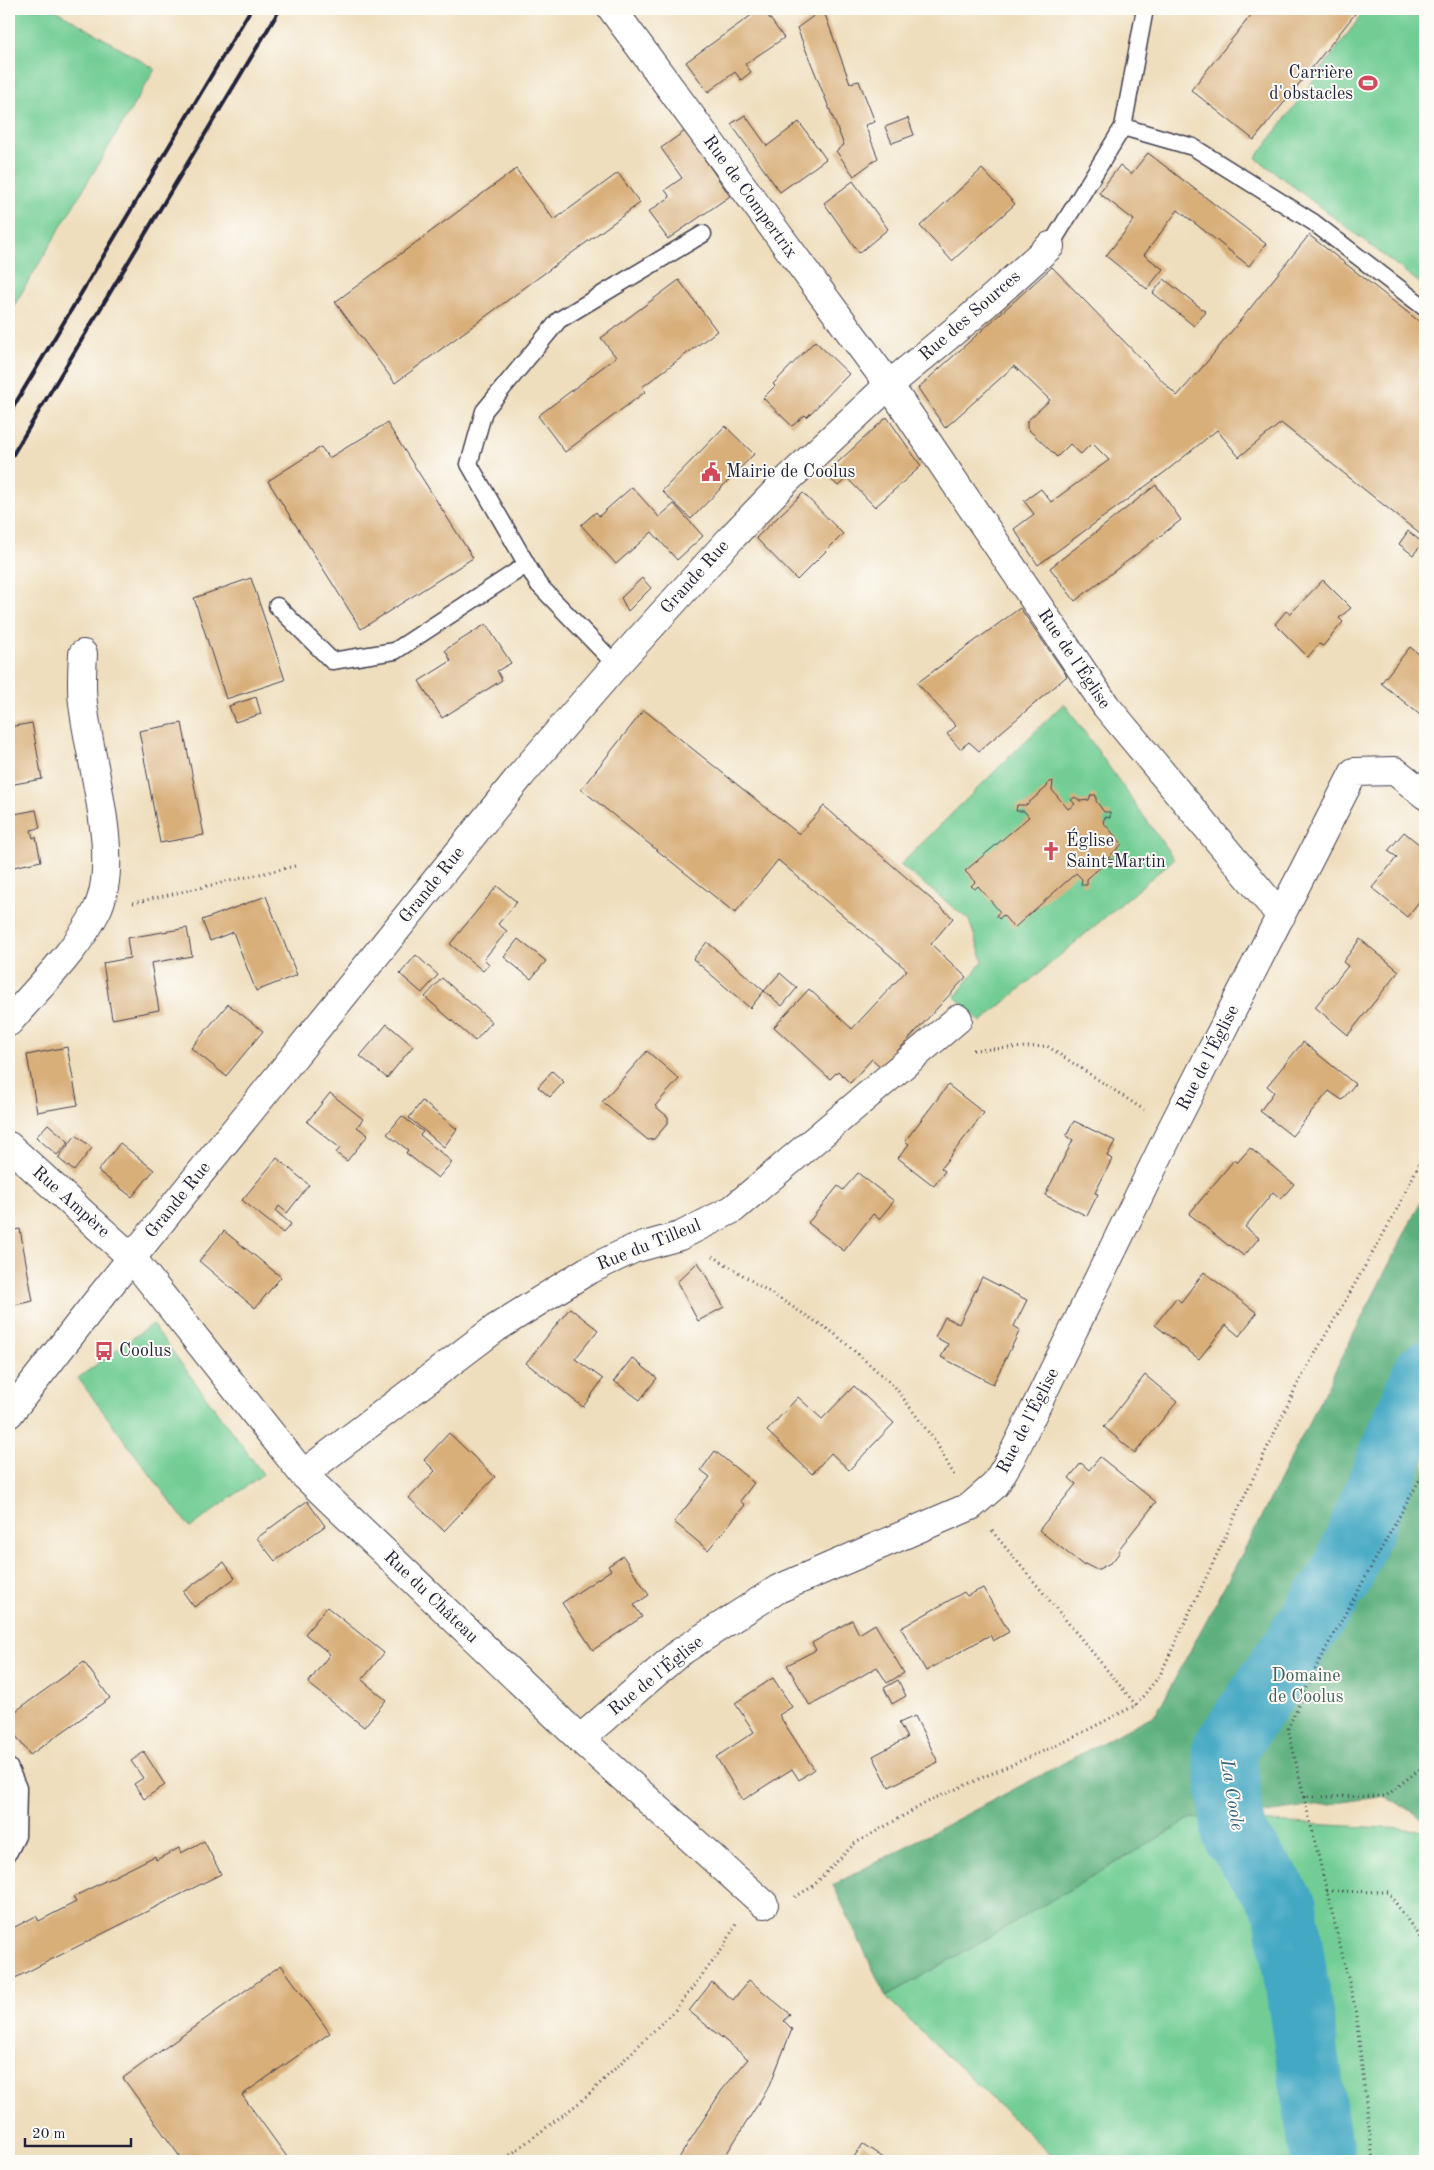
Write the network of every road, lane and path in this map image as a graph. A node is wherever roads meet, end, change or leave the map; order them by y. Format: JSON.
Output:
{"nodes":[{"id":1,"x":612,"y":9,"type":"edge"},
{"id":2,"x":1145,"y":9,"type":"edge"},
{"id":3,"x":1123,"y":126,"type":"junction"},
{"id":4,"x":703,"y":234,"type":"dead end"},
{"id":5,"x":1050,"y":246,"type":"joint"},
{"id":6,"x":1425,"y":308,"type":"edge"},
{"id":7,"x":889,"y":385,"type":"junction"},
{"id":8,"x":526,"y":564,"type":"junction"},
{"id":9,"x":278,"y":606,"type":"dead end"},
{"id":10,"x":83,"y":654,"type":"dead end"},
{"id":11,"x":616,"y":665,"type":"junction"},
{"id":12,"x":1425,"y":795,"type":"edge"},
{"id":13,"x":295,"y":866,"type":"dead end"},
{"id":14,"x":96,"y":912,"type":"junction"},
{"id":15,"x":1281,"y":916,"type":"junction"},
{"id":16,"x":958,"y":1018,"type":"dead end"},
{"id":17,"x":9,"y":1022,"type":"edge"},
{"id":18,"x":971,"y":1050,"type":"dead end"},
{"id":19,"x":1172,"y":1128,"type":"junction"},
{"id":20,"x":9,"y":1146,"type":"edge"},
{"id":21,"x":1425,"y":1152,"type":"edge"},
{"id":22,"x":680,"y":1236,"type":"junction"},
{"id":23,"x":132,"y":1258,"type":"junction"},
{"id":24,"x":9,"y":1414,"type":"edge"},
{"id":25,"x":1425,"y":1470,"type":"edge"},
{"id":26,"x":303,"y":1474,"type":"junction"},
{"id":27,"x":971,"y":1506,"type":"junction"},
{"id":28,"x":1136,"y":1705,"type":"junction"},
{"id":29,"x":580,"y":1739,"type":"junction"},
{"id":30,"x":1425,"y":1765,"type":"edge"},
{"id":31,"x":9,"y":1767,"type":"edge"},
{"id":32,"x":1304,"y":1796,"type":"junction"},
{"id":33,"x":9,"y":1852,"type":"edge"},
{"id":34,"x":1327,"y":1891,"type":"junction"},
{"id":35,"x":758,"y":1898,"type":"junction"},
{"id":36,"x":1425,"y":1945,"type":"edge"},
{"id":37,"x":502,"y":2161,"type":"edge"},
{"id":38,"x":1373,"y":2161,"type":"edge"}],
"edges":[{"from":1,"to":7,"type":"street","name":"Rue de Compertrix"},
{"from":2,"to":3,"type":"lane"},
{"from":3,"to":5,"type":"lane"},
{"from":3,"to":6,"type":"lane"},
{"from":4,"to":8,"type":"lane"},
{"from":5,"to":7,"type":"street","name":"Rue des Sources"},
{"from":7,"to":11,"type":"street","name":"Grande Rue"},
{"from":7,"to":15,"type":"street","name":"Rue de l'Église"},
{"from":8,"to":9,"type":"lane"},
{"from":8,"to":11,"type":"lane"},
{"from":10,"to":14,"type":"street"},
{"from":11,"to":23,"type":"street","name":"Grande Rue"},
{"from":12,"to":15,"type":"street","name":"Rue de l'Église"},
{"from":13,"to":14,"type":"path"},
{"from":14,"to":17,"type":"street"},
{"from":15,"to":19,"type":"street","name":"Rue de l'Église"},
{"from":16,"to":22,"type":"street","name":"Rue du Tilleul"},
{"from":18,"to":19,"type":"path"},
{"from":19,"to":27,"type":"street","name":"Rue de l'Église"},
{"from":20,"to":23,"type":"street","name":"Rue Ampère"},
{"from":21,"to":28,"type":"path"},
{"from":22,"to":26,"type":"street","name":"Rue du Tilleul"},
{"from":22,"to":27,"type":"path"},
{"from":23,"to":24,"type":"street","name":"Grande Rue"},
{"from":23,"to":26,"type":"street","name":"Rue du Château"},
{"from":25,"to":32,"type":"path"},
{"from":26,"to":29,"type":"street","name":"Rue du Château"},
{"from":27,"to":28,"type":"path"},
{"from":27,"to":29,"type":"street","name":"Rue de l'Église"},
{"from":28,"to":35,"type":"path"},
{"from":29,"to":35,"type":"street","name":"Rue du Château"},
{"from":30,"to":32,"type":"path"},
{"from":31,"to":33,"type":"lane"},
{"from":32,"to":34,"type":"path"},
{"from":34,"to":36,"type":"path"},
{"from":34,"to":38,"type":"path"},
{"from":35,"to":37,"type":"path"}]}
